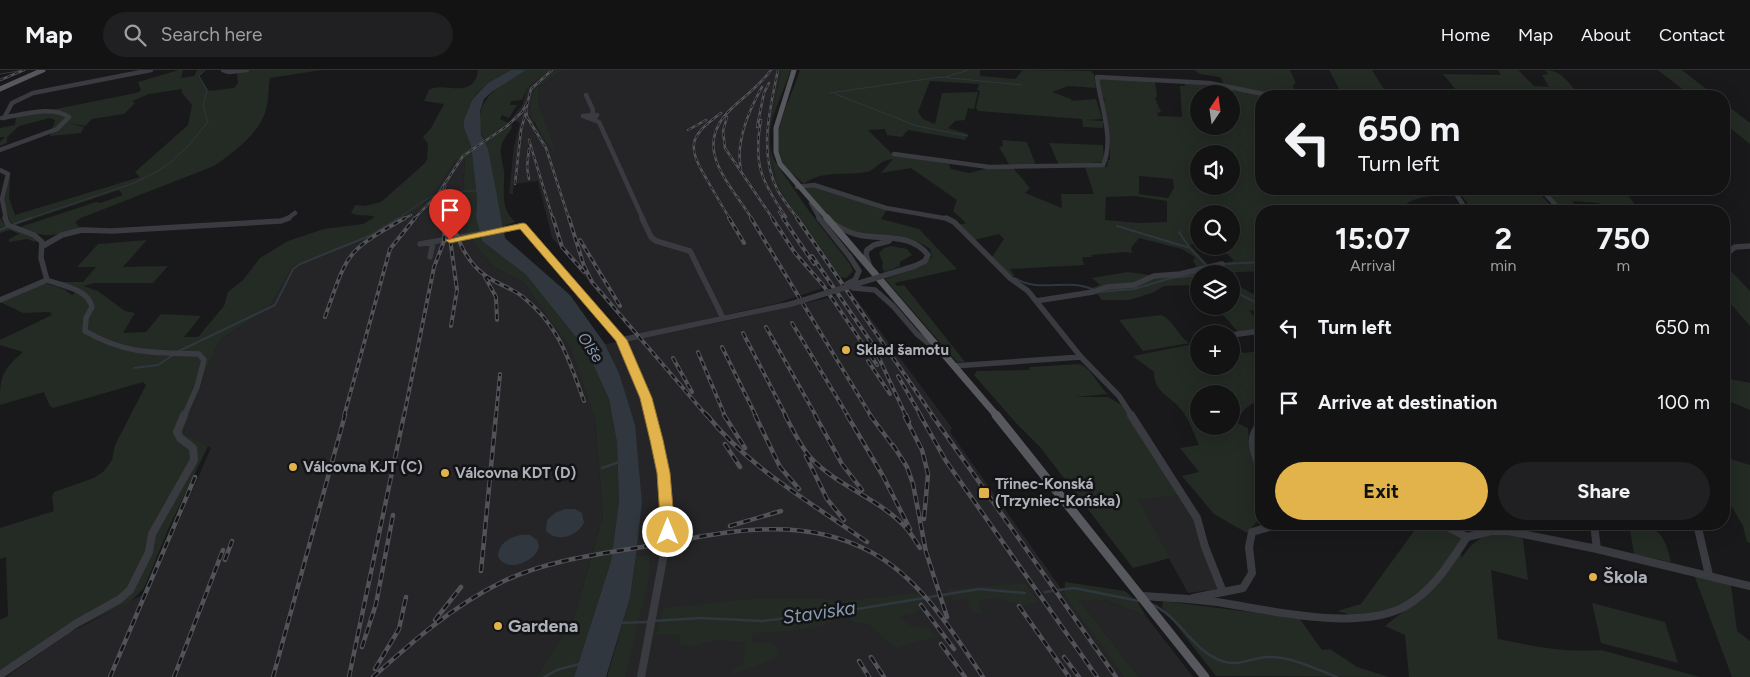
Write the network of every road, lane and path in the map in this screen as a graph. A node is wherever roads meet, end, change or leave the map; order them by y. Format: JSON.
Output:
{"nodes":[{"id":1,"x":43,"y":70,"type":"edge"},
{"id":2,"x":152,"y":70,"type":"edge"},
{"id":3,"x":223,"y":70,"type":"edge"},
{"id":4,"x":247,"y":70,"type":"edge"},
{"id":5,"x":794,"y":70,"type":"edge"},
{"id":6,"x":1095,"y":71,"type":"edge"},
{"id":7,"x":1098,"y":77,"type":"junction"},
{"id":8,"x":0,"y":89,"type":"edge"},
{"id":9,"x":1255,"y":92,"type":"edge"},
{"id":10,"x":586,"y":95,"type":"dead end"},
{"id":11,"x":2,"y":118,"type":"edge"},
{"id":12,"x":0,"y":150,"type":"edge"},
{"id":13,"x":894,"y":154,"type":"dead end"},
{"id":14,"x":0,"y":170,"type":"edge"},
{"id":15,"x":798,"y":186,"type":"junction"},
{"id":16,"x":1546,"y":195,"type":"edge"},
{"id":17,"x":811,"y":203,"type":"junction"},
{"id":18,"x":1555,"y":205,"type":"edge"},
{"id":19,"x":295,"y":213,"type":"dead end"},
{"id":20,"x":825,"y":217,"type":"junction"},
{"id":21,"x":52,"y":240,"type":"joint"},
{"id":22,"x":905,"y":241,"type":"junction"},
{"id":23,"x":42,"y":243,"type":"junction"},
{"id":24,"x":433,"y":243,"type":"junction"},
{"id":25,"x":420,"y":244,"type":"dead end"},
{"id":26,"x":1750,"y":246,"type":"edge"},
{"id":27,"x":1730,"y":251,"type":"edge"},
{"id":28,"x":430,"y":257,"type":"dead end"},
{"id":29,"x":1222,"y":264,"type":"dead end"},
{"id":30,"x":872,"y":271,"type":"junction"},
{"id":31,"x":47,"y":280,"type":"junction"},
{"id":32,"x":837,"y":290,"type":"junction"},
{"id":33,"x":0,"y":300,"type":"edge"},
{"id":34,"x":1036,"y":300,"type":"junction"},
{"id":35,"x":893,"y":306,"type":"joint"},
{"id":36,"x":723,"y":318,"type":"junction"},
{"id":37,"x":1255,"y":332,"type":"edge"},
{"id":38,"x":1240,"y":334,"type":"edge"},
{"id":39,"x":621,"y":340,"type":"junction"},
{"id":40,"x":945,"y":356,"type":"junction"},
{"id":41,"x":1081,"y":357,"type":"junction"},
{"id":42,"x":954,"y":366,"type":"junction"},
{"id":43,"x":1255,"y":428,"type":"edge"},
{"id":44,"x":1255,"y":455,"type":"edge"},
{"id":45,"x":1256,"y":530,"type":"edge"},
{"id":46,"x":1453,"y":530,"type":"edge"},
{"id":47,"x":1595,"y":530,"type":"edge"},
{"id":48,"x":1698,"y":530,"type":"edge"},
{"id":49,"x":1467,"y":538,"type":"junction"},
{"id":50,"x":1597,"y":549,"type":"junction"},
{"id":51,"x":1709,"y":575,"type":"junction"},
{"id":52,"x":1750,"y":586,"type":"edge"},
{"id":53,"x":1223,"y":592,"type":"junction"},
{"id":54,"x":1143,"y":596,"type":"junction"},
{"id":55,"x":1187,"y":599,"type":"junction"},
{"id":56,"x":0,"y":675,"type":"edge"},
{"id":57,"x":641,"y":677,"type":"edge"},
{"id":58,"x":1206,"y":677,"type":"edge"}],
"edges":[{"from":1,"to":8,"type":"main road"},
{"from":2,"to":11,"type":"street"},
{"from":3,"to":4,"type":"street"},
{"from":5,"to":15,"type":"main road"},
{"from":6,"to":7,"type":"street"},
{"from":7,"to":9,"type":"street"},
{"from":7,"to":13,"type":"street"},
{"from":10,"to":36,"type":"street"},
{"from":11,"to":12,"type":"street"},
{"from":14,"to":23,"type":"street"},
{"from":15,"to":17,"type":"main road"},
{"from":15,"to":34,"type":"street"},
{"from":16,"to":18,"type":"street"},
{"from":17,"to":20,"type":"main road"},
{"from":17,"to":32,"type":"street","bridge":true},
{"from":19,"to":21,"type":"street"},
{"from":20,"to":22,"type":"street"},
{"from":20,"to":30,"type":"main road"},
{"from":21,"to":23,"type":"street"},
{"from":22,"to":30,"type":"street"},
{"from":22,"to":32,"type":"street","bridge":true},
{"from":23,"to":31,"type":"street"},
{"from":24,"to":25,"type":"street"},
{"from":24,"to":28,"type":"street"},
{"from":24,"to":39,"type":"street"},
{"from":26,"to":27,"type":"street"},
{"from":29,"to":34,"type":"street"},
{"from":30,"to":40,"type":"main road"},
{"from":31,"to":33,"type":"street"},
{"from":31,"to":56,"type":"street"},
{"from":32,"to":35,"type":"street","bridge":true},
{"from":32,"to":36,"type":"street","bridge":true},
{"from":34,"to":41,"type":"street"},
{"from":35,"to":40,"type":"street"},
{"from":36,"to":39,"type":"street"},
{"from":37,"to":38,"type":"street"},
{"from":39,"to":57,"type":"street"},
{"from":40,"to":42,"type":"main road"},
{"from":41,"to":42,"type":"street"},
{"from":41,"to":53,"type":"street"},
{"from":42,"to":54,"type":"main road"},
{"from":43,"to":44,"type":"street"},
{"from":45,"to":53,"type":"street"},
{"from":46,"to":49,"type":"street"},
{"from":47,"to":50,"type":"street"},
{"from":48,"to":51,"type":"street"},
{"from":49,"to":50,"type":"street"},
{"from":49,"to":55,"type":"street"},
{"from":50,"to":51,"type":"street"},
{"from":51,"to":52,"type":"street"},
{"from":53,"to":55,"type":"street"},
{"from":54,"to":55,"type":"street"},
{"from":54,"to":58,"type":"main road"}]}
